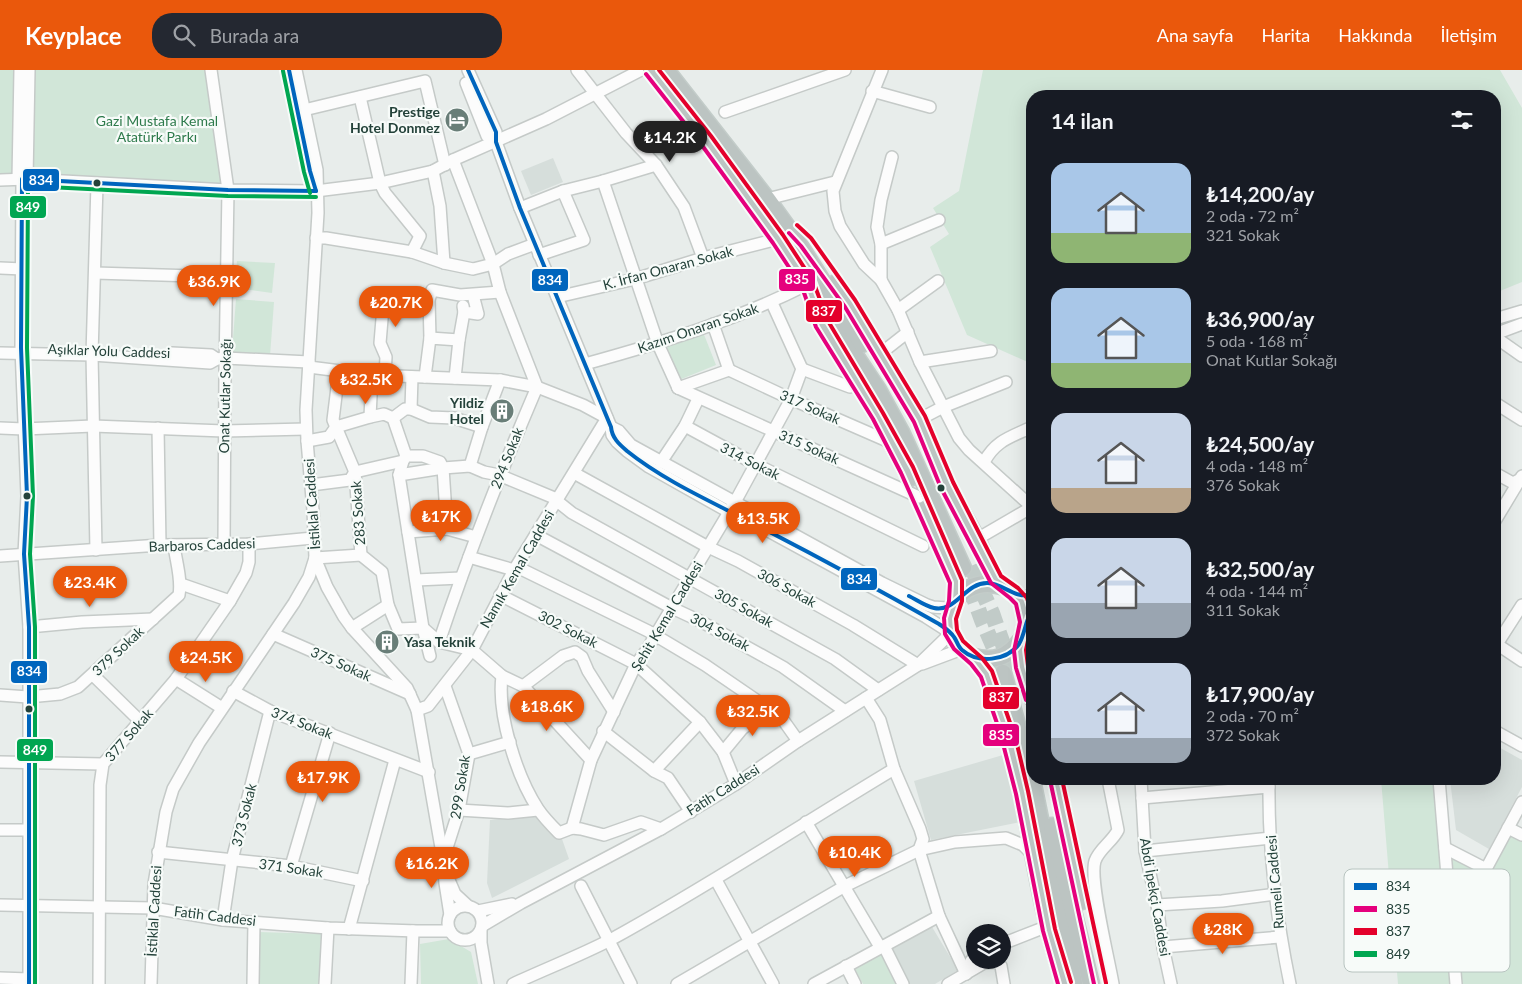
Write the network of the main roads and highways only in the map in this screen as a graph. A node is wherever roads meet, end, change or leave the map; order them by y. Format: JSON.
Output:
{"nodes":[{"id":1,"x":651,"y":70,"type":"edge"},
{"id":2,"x":666,"y":70,"type":"edge"},
{"id":3,"x":777,"y":212,"type":"junction"},
{"id":4,"x":808,"y":284,"type":"junction"},
{"id":5,"x":1009,"y":590,"type":"junction"},
{"id":6,"x":955,"y":602,"type":"junction"},
{"id":7,"x":1026,"y":613,"type":"edge"},
{"id":8,"x":1026,"y":627,"type":"edge"},
{"id":9,"x":1022,"y":640,"type":"junction"},
{"id":10,"x":967,"y":653,"type":"junction"},
{"id":11,"x":1026,"y":679,"type":"edge"},
{"id":12,"x":1026,"y":731,"type":"edge"},
{"id":13,"x":1026,"y":753,"type":"edge"},
{"id":14,"x":1033,"y":785,"type":"edge"},
{"id":15,"x":1041,"y":785,"type":"edge"},
{"id":16,"x":1057,"y":785,"type":"edge"},
{"id":17,"x":1065,"y":984,"type":"edge"},
{"id":18,"x":1074,"y":984,"type":"edge"},
{"id":19,"x":1091,"y":984,"type":"edge"},
{"id":20,"x":1100,"y":984,"type":"edge"}],
"edges":[{"from":1,"to":4,"type":"highway"},
{"from":2,"to":3,"type":"highway"},
{"from":3,"to":4,"type":"highway"},
{"from":3,"to":5,"type":"highway"},
{"from":4,"to":6,"type":"highway"},
{"from":5,"to":6,"type":"highway"},
{"from":5,"to":7,"type":"highway"},
{"from":6,"to":10,"type":"highway"},
{"from":8,"to":9,"type":"highway"},
{"from":9,"to":10,"type":"highway"},
{"from":9,"to":11,"type":"highway"},
{"from":10,"to":17,"type":"highway"},
{"from":12,"to":13,"type":"highway"},
{"from":14,"to":18,"type":"highway"},
{"from":15,"to":19,"type":"highway"},
{"from":16,"to":20,"type":"highway"}]}
